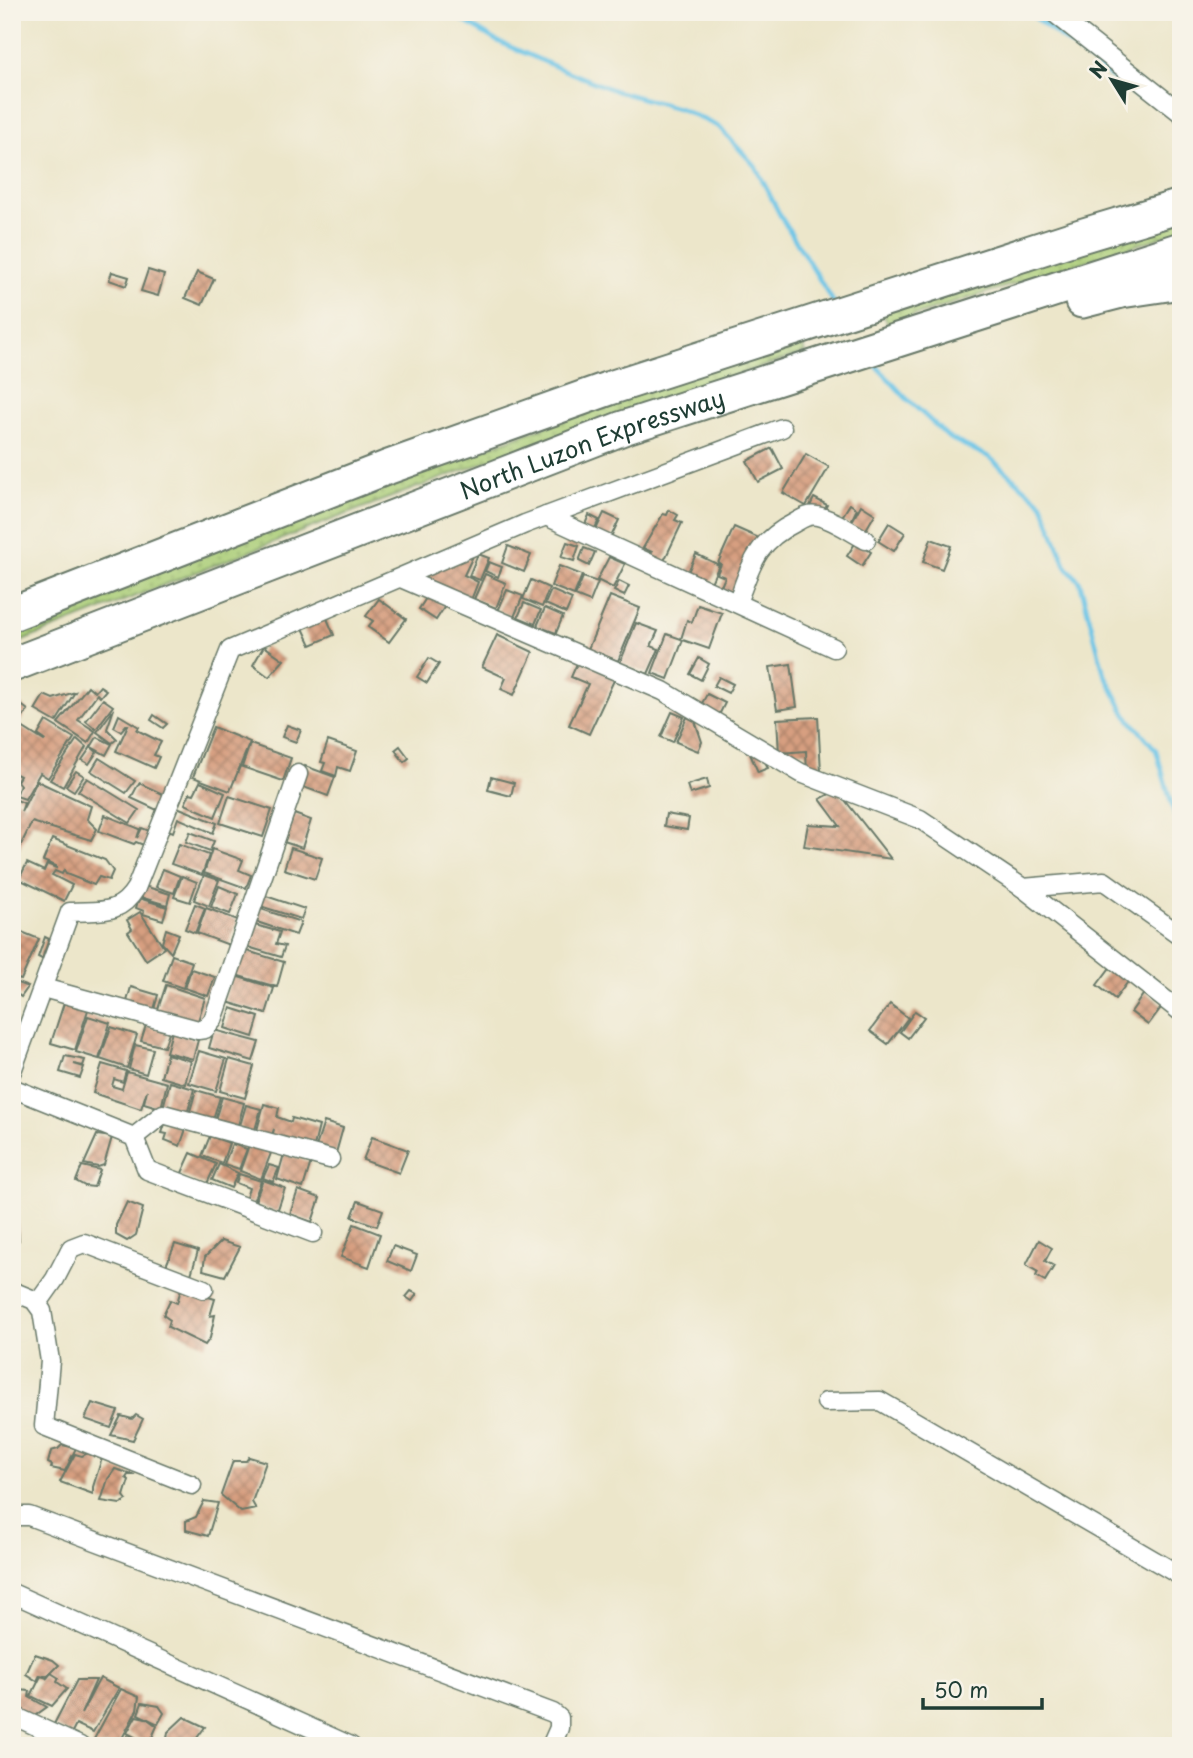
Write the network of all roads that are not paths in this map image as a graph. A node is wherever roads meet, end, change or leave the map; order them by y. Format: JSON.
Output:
{"nodes":[{"id":1,"x":1053,"y":12,"type":"edge"},
{"id":2,"x":1181,"y":113,"type":"edge"},
{"id":3,"x":1181,"y":206,"type":"edge"},
{"id":4,"x":1181,"y":249,"type":"edge"},
{"id":5,"x":1181,"y":282,"type":"edge"},
{"id":6,"x":893,"y":341,"type":"junction"},
{"id":7,"x":782,"y":428,"type":"dead end"},
{"id":8,"x":546,"y":516,"type":"junction"},
{"id":9,"x":866,"y":540,"type":"dead end"},
{"id":10,"x":401,"y":578,"type":"junction"},
{"id":11,"x":737,"y":603,"type":"junction"},
{"id":12,"x":12,"y":614,"type":"edge"},
{"id":13,"x":834,"y":648,"type":"dead end"},
{"id":14,"x":12,"y":665,"type":"edge"},
{"id":15,"x":298,"y":774,"type":"dead end"},
{"id":16,"x":1023,"y":888,"type":"junction"},
{"id":17,"x":1181,"y":936,"type":"edge"},
{"id":18,"x":43,"y":988,"type":"junction"},
{"id":19,"x":1181,"y":1012,"type":"edge"},
{"id":20,"x":12,"y":1071,"type":"edge"},
{"id":21,"x":12,"y":1088,"type":"edge"},
{"id":22,"x":134,"y":1137,"type":"junction"},
{"id":23,"x":330,"y":1159,"type":"dead end"},
{"id":24,"x":313,"y":1233,"type":"dead end"},
{"id":25,"x":204,"y":1289,"type":"dead end"},
{"id":26,"x":12,"y":1291,"type":"edge"},
{"id":27,"x":38,"y":1303,"type":"junction"},
{"id":28,"x":826,"y":1402,"type":"dead end"},
{"id":29,"x":192,"y":1485,"type":"dead end"},
{"id":30,"x":12,"y":1519,"type":"edge"},
{"id":31,"x":1181,"y":1576,"type":"edge"},
{"id":32,"x":12,"y":1593,"type":"edge"},
{"id":33,"x":12,"y":1715,"type":"edge"},
{"id":34,"x":80,"y":1746,"type":"edge"},
{"id":35,"x":351,"y":1746,"type":"edge"},
{"id":36,"x":551,"y":1746,"type":"edge"}],
"edges":[{"from":1,"to":2,"type":"street"},
{"from":3,"to":12,"type":"highway","name":"North Luzon Expressway"},
{"from":4,"to":6,"type":"highway","name":"North Luzon Expressway"},
{"from":5,"to":6,"type":"highway"},
{"from":6,"to":14,"type":"highway","name":"North Luzon Expressway"},
{"from":7,"to":8,"type":"street"},
{"from":8,"to":10,"type":"street"},
{"from":8,"to":11,"type":"street"},
{"from":9,"to":11,"type":"street"},
{"from":10,"to":16,"type":"street"},
{"from":10,"to":18,"type":"street"},
{"from":11,"to":13,"type":"street"},
{"from":15,"to":18,"type":"street"},
{"from":16,"to":17,"type":"street"},
{"from":16,"to":19,"type":"street"},
{"from":18,"to":20,"type":"street"},
{"from":21,"to":22,"type":"street"},
{"from":22,"to":23,"type":"street"},
{"from":22,"to":24,"type":"street"},
{"from":25,"to":27,"type":"street"},
{"from":26,"to":27,"type":"street"},
{"from":27,"to":29,"type":"street"},
{"from":28,"to":31,"type":"street"},
{"from":30,"to":36,"type":"street"},
{"from":32,"to":35,"type":"street"},
{"from":33,"to":34,"type":"street"}]}
